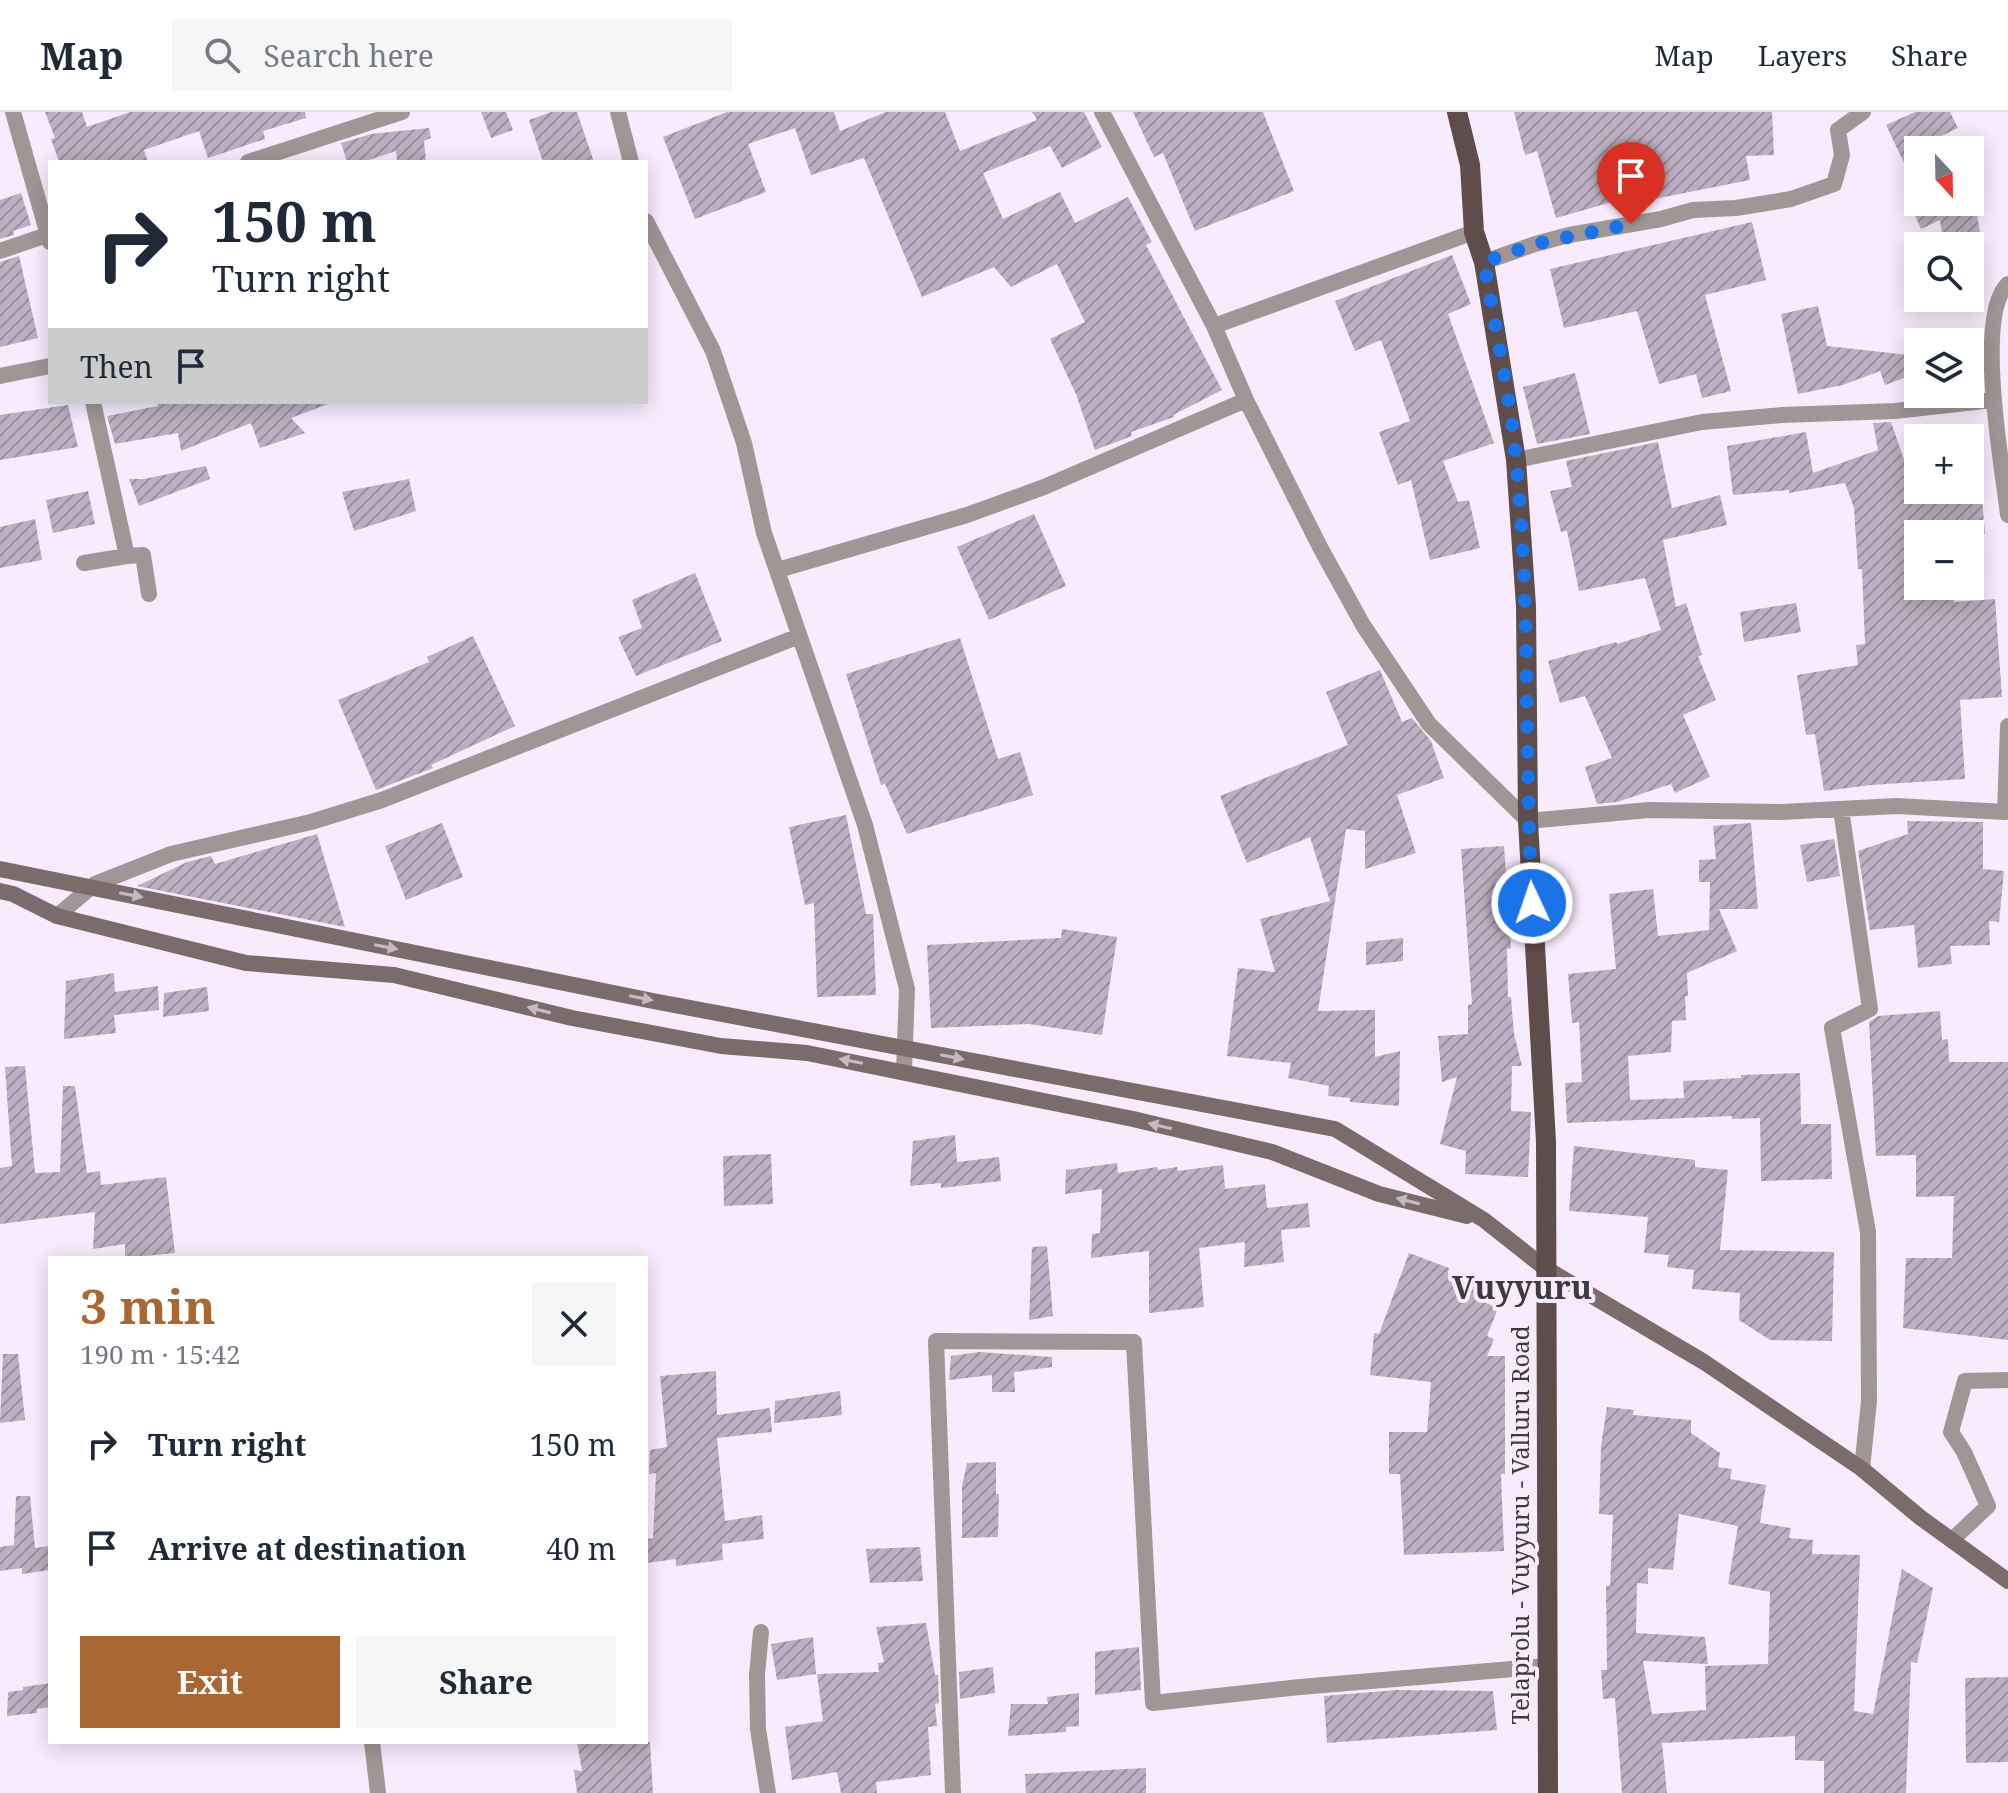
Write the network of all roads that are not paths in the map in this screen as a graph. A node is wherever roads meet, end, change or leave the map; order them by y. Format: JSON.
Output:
{"nodes":[{"id":1,"x":13,"y":112,"type":"edge"},
{"id":2,"x":402,"y":112,"type":"edge"},
{"id":3,"x":618,"y":112,"type":"edge"},
{"id":4,"x":1102,"y":112,"type":"edge"},
{"id":5,"x":1457,"y":112,"type":"edge"},
{"id":6,"x":1863,"y":112,"type":"edge"},
{"id":7,"x":254,"y":160,"type":"edge"},
{"id":8,"x":630,"y":160,"type":"edge"},
{"id":9,"x":648,"y":225,"type":"edge"},
{"id":10,"x":1474,"y":232,"type":"junction"},
{"id":11,"x":48,"y":234,"type":"edge"},
{"id":12,"x":48,"y":237,"type":"edge"},
{"id":13,"x":0,"y":251,"type":"edge"},
{"id":14,"x":1484,"y":262,"type":"junction"},
{"id":15,"x":2008,"y":284,"type":"edge"},
{"id":16,"x":1214,"y":326,"type":"junction"},
{"id":17,"x":48,"y":366,"type":"edge"},
{"id":18,"x":0,"y":376,"type":"edge"},
{"id":19,"x":1246,"y":400,"type":"junction"},
{"id":20,"x":1993,"y":400,"type":"junction"},
{"id":21,"x":93,"y":404,"type":"edge"},
{"id":22,"x":1516,"y":460,"type":"junction"},
{"id":23,"x":2008,"y":515,"type":"edge"},
{"id":24,"x":127,"y":556,"type":"junction"},
{"id":25,"x":84,"y":563,"type":"dead end"},
{"id":26,"x":778,"y":570,"type":"junction"},
{"id":27,"x":149,"y":594,"type":"dead end"},
{"id":28,"x":799,"y":636,"type":"junction"},
{"id":29,"x":2008,"y":726,"type":"edge"},
{"id":30,"x":1841,"y":809,"type":"junction"},
{"id":31,"x":2006,"y":812,"type":"edge"},
{"id":32,"x":1528,"y":821,"type":"junction"},
{"id":33,"x":0,"y":869,"type":"edge"},
{"id":34,"x":91,"y":887,"type":"junction"},
{"id":35,"x":0,"y":891,"type":"edge"},
{"id":36,"x":57,"y":916,"type":"junction"},
{"id":37,"x":905,"y":1048,"type":"junction"},
{"id":38,"x":904,"y":1071,"type":"junction"},
{"id":39,"x":1484,"y":1220,"type":"junction"},
{"id":40,"x":1545,"y":1268,"type":"junction"},
{"id":41,"x":2008,"y":1380,"type":"edge"},
{"id":42,"x":1862,"y":1469,"type":"junction"},
{"id":43,"x":1952,"y":1540,"type":"junction"},
{"id":44,"x":2008,"y":1581,"type":"edge"},
{"id":45,"x":761,"y":1632,"type":"dead end"},
{"id":46,"x":1548,"y":1666,"type":"junction"},
{"id":47,"x":372,"y":1744,"type":"edge"},
{"id":48,"x":378,"y":1793,"type":"edge"},
{"id":49,"x":768,"y":1793,"type":"edge"},
{"id":50,"x":953,"y":1793,"type":"edge"},
{"id":51,"x":1548,"y":1793,"type":"edge"}],
"edges":[{"from":1,"to":11,"type":"street"},
{"from":2,"to":7,"type":"street"},
{"from":3,"to":8,"type":"street"},
{"from":4,"to":16,"type":"street"},
{"from":5,"to":10,"type":"main road","name":"Telaprolu - Vuyyuru - Valluru Road"},
{"from":6,"to":14,"type":"street"},
{"from":9,"to":26,"type":"street"},
{"from":10,"to":14,"type":"main road","name":"Telaprolu - Vuyyuru - Valluru Road"},
{"from":10,"to":16,"type":"street"},
{"from":12,"to":13,"type":"street"},
{"from":14,"to":22,"type":"main road","name":"Telaprolu - Vuyyuru - Valluru Road"},
{"from":15,"to":20,"type":"street"},
{"from":16,"to":19,"type":"street"},
{"from":17,"to":18,"type":"street"},
{"from":19,"to":26,"type":"street"},
{"from":19,"to":32,"type":"street"},
{"from":20,"to":22,"type":"street"},
{"from":20,"to":23,"type":"street"},
{"from":21,"to":24,"type":"street"},
{"from":22,"to":32,"type":"main road","name":"Telaprolu - Vuyyuru - Valluru Road"},
{"from":24,"to":25,"type":"street"},
{"from":24,"to":27,"type":"street"},
{"from":26,"to":28,"type":"street"},
{"from":28,"to":34,"type":"street"},
{"from":28,"to":37,"type":"street"},
{"from":29,"to":31,"type":"street"},
{"from":30,"to":31,"type":"street"},
{"from":30,"to":32,"type":"street"},
{"from":30,"to":42,"type":"street"},
{"from":32,"to":40,"type":"main road","name":"Telaprolu - Vuyyuru - Valluru Road"},
{"from":33,"to":34,"type":"main road"},
{"from":34,"to":36,"type":"street"},
{"from":34,"to":37,"type":"main road","one_way":true},
{"from":35,"to":36,"type":"main road"},
{"from":38,"to":36,"type":"main road","one_way":true},
{"from":37,"to":38,"type":"street"},
{"from":37,"to":39,"type":"main road","one_way":true},
{"from":39,"to":38,"type":"main road","one_way":true},
{"from":39,"to":40,"type":"main road"},
{"from":40,"to":42,"type":"main road"},
{"from":40,"to":46,"type":"main road","name":"Telaprolu - Vuyyuru - Valluru Road"},
{"from":41,"to":43,"type":"street"},
{"from":42,"to":43,"type":"main road"},
{"from":43,"to":44,"type":"main road"},
{"from":45,"to":49,"type":"street"},
{"from":46,"to":50,"type":"street"},
{"from":46,"to":51,"type":"main road","name":"Telaprolu - Vuyyuru - Valluru Road"},
{"from":47,"to":48,"type":"street"}]}
